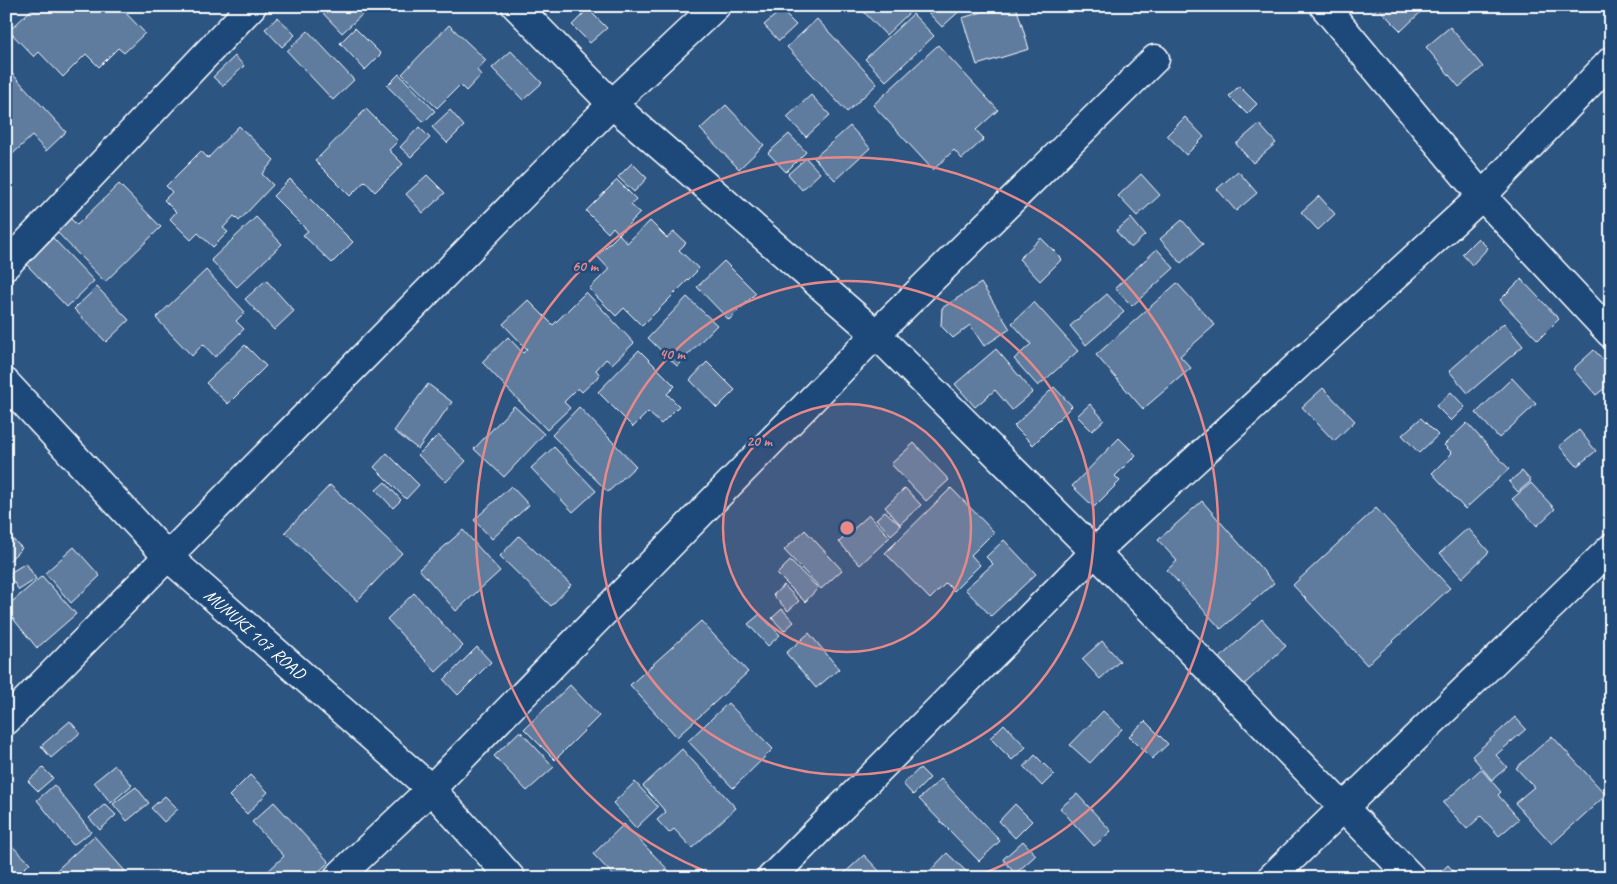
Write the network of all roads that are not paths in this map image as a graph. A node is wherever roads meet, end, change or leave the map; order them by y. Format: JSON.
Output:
{"nodes":[{"id":1,"x":252,"y":6,"type":"edge"},
{"id":2,"x":516,"y":6,"type":"edge"},
{"id":3,"x":716,"y":6,"type":"edge"},
{"id":4,"x":1324,"y":6,"type":"edge"},
{"id":5,"x":1155,"y":59,"type":"dead end"},
{"id":6,"x":1611,"y":61,"type":"edge"},
{"id":7,"x":612,"y":104,"type":"junction"},
{"id":8,"x":1482,"y":196,"type":"junction"},
{"id":9,"x":6,"y":265,"type":"edge"},
{"id":10,"x":876,"y":334,"type":"junction"},
{"id":11,"x":1611,"y":334,"type":"edge"},
{"id":12,"x":6,"y":383,"type":"edge"},
{"id":13,"x":1611,"y":548,"type":"edge"},
{"id":14,"x":1096,"y":552,"type":"junction"},
{"id":15,"x":167,"y":556,"type":"junction"},
{"id":16,"x":6,"y":721,"type":"edge"},
{"id":17,"x":431,"y":789,"type":"junction"},
{"id":18,"x":337,"y":878,"type":"edge"},
{"id":19,"x":511,"y":878,"type":"edge"},
{"id":20,"x":771,"y":878,"type":"edge"},
{"id":21,"x":1271,"y":878,"type":"edge"},
{"id":22,"x":1412,"y":878,"type":"edge"}],
"edges":[{"from":1,"to":9,"type":"street"},
{"from":2,"to":7,"type":"street"},
{"from":3,"to":7,"type":"street"},
{"from":4,"to":8,"type":"street"},
{"from":5,"to":10,"type":"street"},
{"from":6,"to":8,"type":"street"},
{"from":7,"to":10,"type":"street"},
{"from":7,"to":15,"type":"street"},
{"from":8,"to":11,"type":"street"},
{"from":8,"to":14,"type":"street"},
{"from":10,"to":14,"type":"street"},
{"from":10,"to":17,"type":"street"},
{"from":12,"to":15,"type":"street","name":"MUNUKI 107 ROAD"},
{"from":13,"to":21,"type":"street"},
{"from":14,"to":20,"type":"street"},
{"from":14,"to":22,"type":"street"},
{"from":15,"to":16,"type":"street"},
{"from":15,"to":17,"type":"street","name":"MUNUKI 107 ROAD"},
{"from":17,"to":18,"type":"street"},
{"from":17,"to":19,"type":"street","name":"MUNUKI 107 ROAD"}]}
